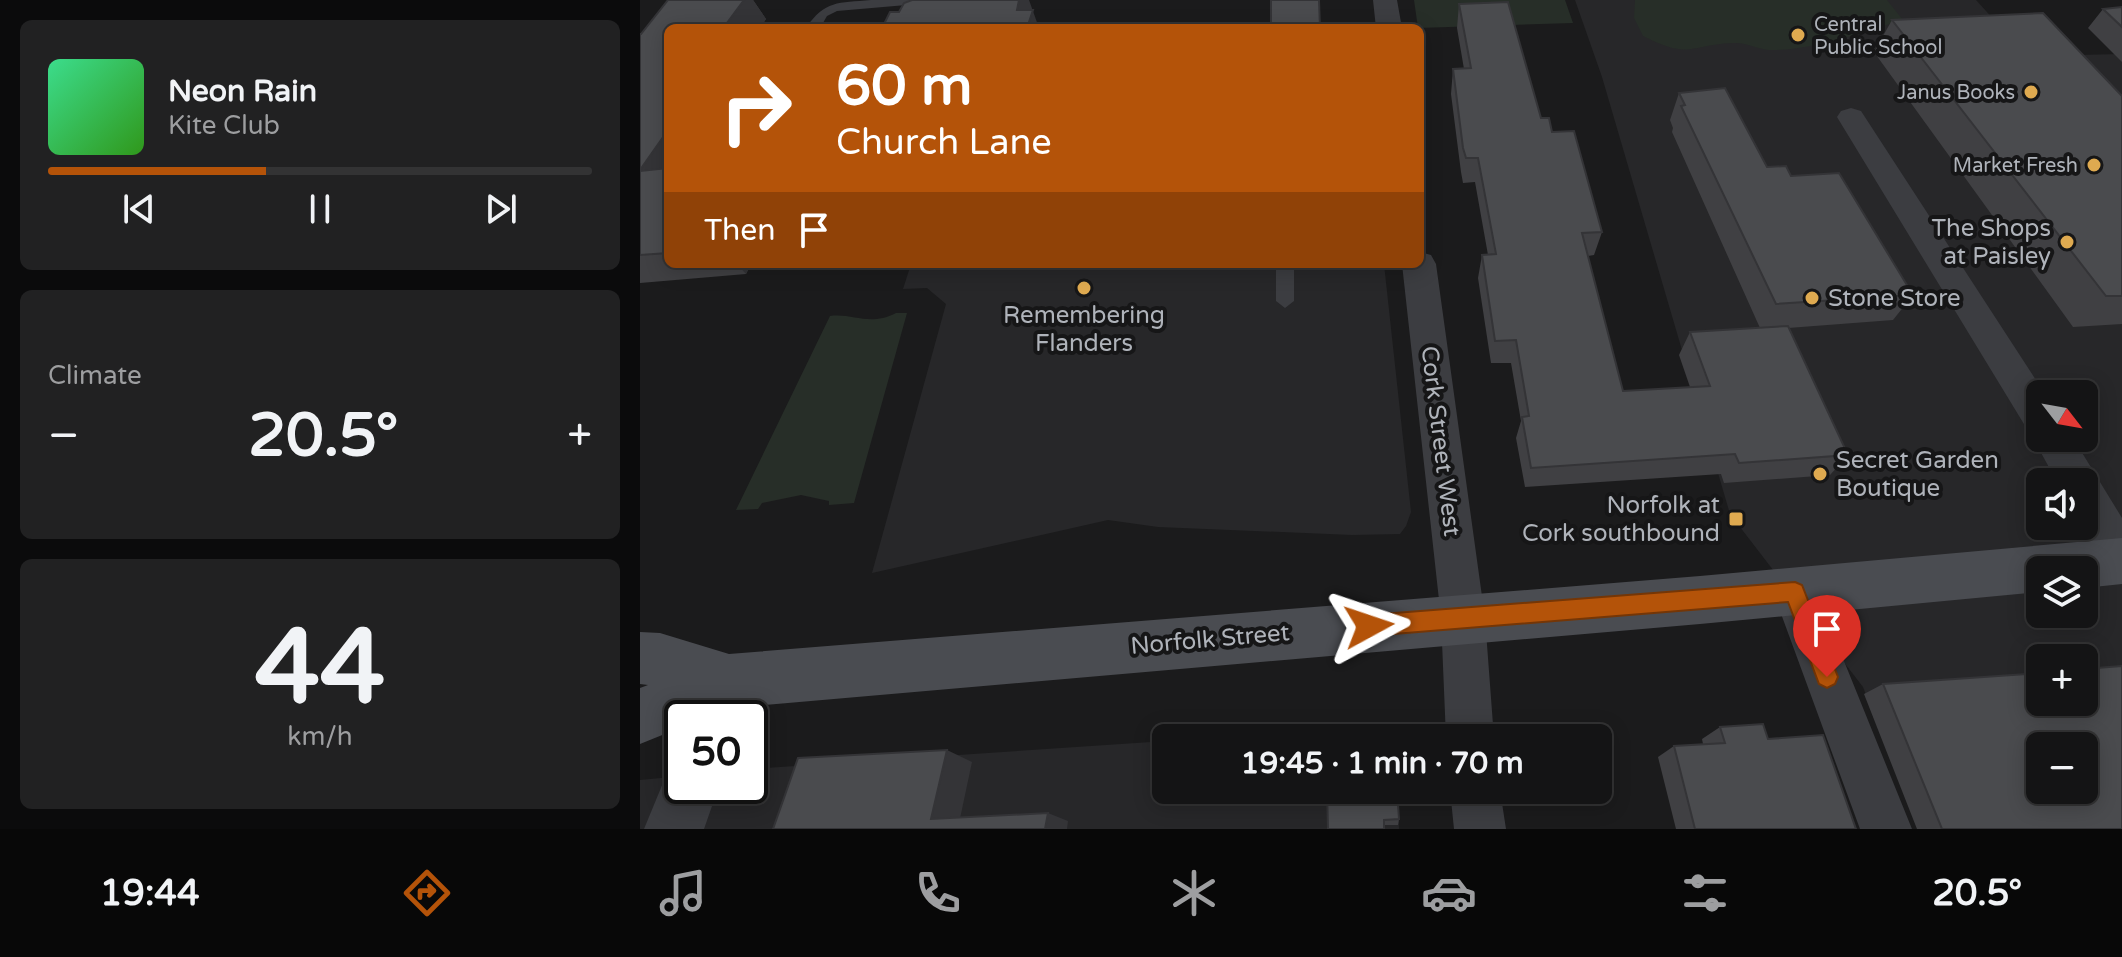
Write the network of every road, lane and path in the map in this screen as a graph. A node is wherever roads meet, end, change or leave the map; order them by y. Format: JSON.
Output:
{"nodes":[{"id":1,"x":916,"y":0,"type":"edge"},
{"id":2,"x":1385,"y":0,"type":"edge"},
{"id":3,"x":894,"y":20,"type":"edge"},
{"id":4,"x":815,"y":24,"type":"edge"},
{"id":5,"x":1388,"y":24,"type":"edge"},
{"id":6,"x":1851,"y":117,"type":"dead end"},
{"id":7,"x":1285,"y":268,"type":"edge"},
{"id":8,"x":1419,"y":268,"type":"edge"},
{"id":9,"x":1285,"y":301,"type":"dead end"},
{"id":10,"x":2026,"y":396,"type":"edge"},
{"id":11,"x":2098,"y":517,"type":"edge"},
{"id":12,"x":2122,"y":559,"type":"edge"},
{"id":13,"x":1795,"y":592,"type":"junction"},
{"id":14,"x":1463,"y":618,"type":"junction"},
{"id":15,"x":640,"y":658,"type":"edge"},
{"id":16,"x":722,"y":700,"type":"edge"},
{"id":17,"x":664,"y":711,"type":"edge"},
{"id":18,"x":640,"y":716,"type":"edge"},
{"id":19,"x":1469,"y":724,"type":"edge"},
{"id":20,"x":683,"y":804,"type":"edge"},
{"id":21,"x":1477,"y":804,"type":"edge"},
{"id":22,"x":674,"y":829,"type":"edge"},
{"id":23,"x":1480,"y":829,"type":"edge"},
{"id":24,"x":1886,"y":829,"type":"edge"}],
"edges":[{"from":1,"to":3,"type":"lane"},
{"from":1,"to":4,"type":"lane"},
{"from":2,"to":5,"type":"street"},
{"from":6,"to":10,"type":"street"},
{"from":7,"to":9,"type":"lane"},
{"from":8,"to":14,"type":"street","name":"Cork Street West"},
{"from":11,"to":12,"type":"street"},
{"from":12,"to":13,"type":"main road","name":"Norfolk Street"},
{"from":13,"to":14,"type":"main road","name":"Norfolk Street"},
{"from":13,"to":24,"type":"street"},
{"from":14,"to":16,"type":"main road","name":"Norfolk Street"},
{"from":14,"to":19,"type":"street","name":"Cork Street West"},
{"from":15,"to":16,"type":"main road","name":"Norfolk Street"},
{"from":17,"to":18,"type":"main road","name":"Norfolk Street"},
{"from":20,"to":22,"type":"street"},
{"from":21,"to":23,"type":"street"}]}
